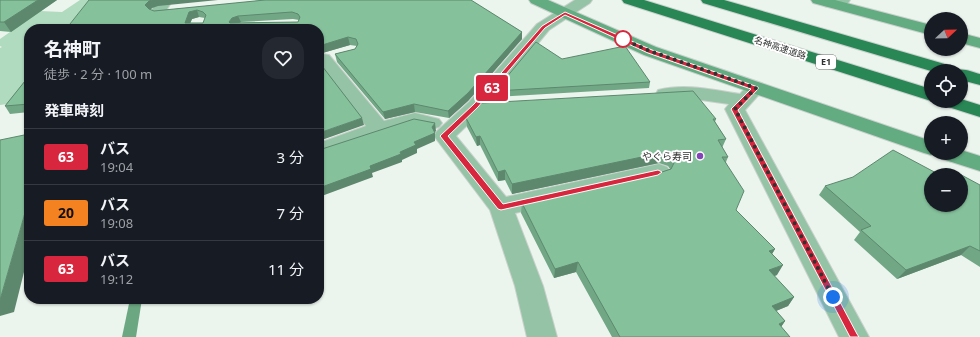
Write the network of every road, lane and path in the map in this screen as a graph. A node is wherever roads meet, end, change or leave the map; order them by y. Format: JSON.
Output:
{"nodes":[{"id":1,"x":536,"y":0,"type":"edge"},
{"id":2,"x":585,"y":0,"type":"edge"},
{"id":3,"x":629,"y":0,"type":"edge"},
{"id":4,"x":708,"y":0,"type":"edge"},
{"id":5,"x":830,"y":1,"type":"edge"},
{"id":6,"x":565,"y":13,"type":"junction"},
{"id":7,"x":924,"y":28,"type":"edge"},
{"id":8,"x":968,"y":40,"type":"edge"},
{"id":9,"x":980,"y":43,"type":"edge"},
{"id":10,"x":326,"y":58,"type":"edge"},
{"id":11,"x":925,"y":64,"type":"edge"},
{"id":12,"x":968,"y":76,"type":"edge"},
{"id":13,"x":980,"y":80,"type":"edge"},
{"id":14,"x":924,"y":93,"type":"edge"},
{"id":15,"x":750,"y":94,"type":"junction"},
{"id":16,"x":648,"y":95,"type":"edge"},
{"id":17,"x":499,"y":104,"type":"edge"},
{"id":18,"x":476,"y":106,"type":"junction"},
{"id":19,"x":968,"y":107,"type":"edge"},
{"id":20,"x":980,"y":111,"type":"edge"},
{"id":21,"x":453,"y":127,"type":"junction"},
{"id":22,"x":379,"y":129,"type":"junction"},
{"id":23,"x":924,"y":146,"type":"edge"},
{"id":24,"x":324,"y":149,"type":"edge"},
{"id":25,"x":968,"y":160,"type":"edge"},
{"id":26,"x":980,"y":164,"type":"edge"},
{"id":27,"x":658,"y":172,"type":"edge"},
{"id":28,"x":501,"y":207,"type":"junction"},
{"id":29,"x":542,"y":337,"type":"edge"},
{"id":30,"x":854,"y":337,"type":"edge"}],
"edges":[{"from":1,"to":6,"type":"street"},
{"from":2,"to":6,"type":"street"},
{"from":3,"to":14,"type":"highway","name":"名神高速道路","number":"E1"},
{"from":4,"to":11,"type":"highway"},
{"from":5,"to":7,"type":"street"},
{"from":6,"to":15,"type":"street"},
{"from":6,"to":18,"type":"street"},
{"from":8,"to":9,"type":"street"},
{"from":10,"to":22,"type":"street"},
{"from":12,"to":13,"type":"highway"},
{"from":15,"to":16,"type":"street"},
{"from":15,"to":23,"type":"street"},
{"from":15,"to":30,"type":"street"},
{"from":17,"to":18,"type":"street"},
{"from":18,"to":21,"type":"street"},
{"from":19,"to":20,"type":"highway"},
{"from":21,"to":22,"type":"street"},
{"from":21,"to":28,"type":"street"},
{"from":22,"to":24,"type":"street"},
{"from":25,"to":26,"type":"street"},
{"from":27,"to":28,"type":"street"},
{"from":28,"to":29,"type":"street"}]}
